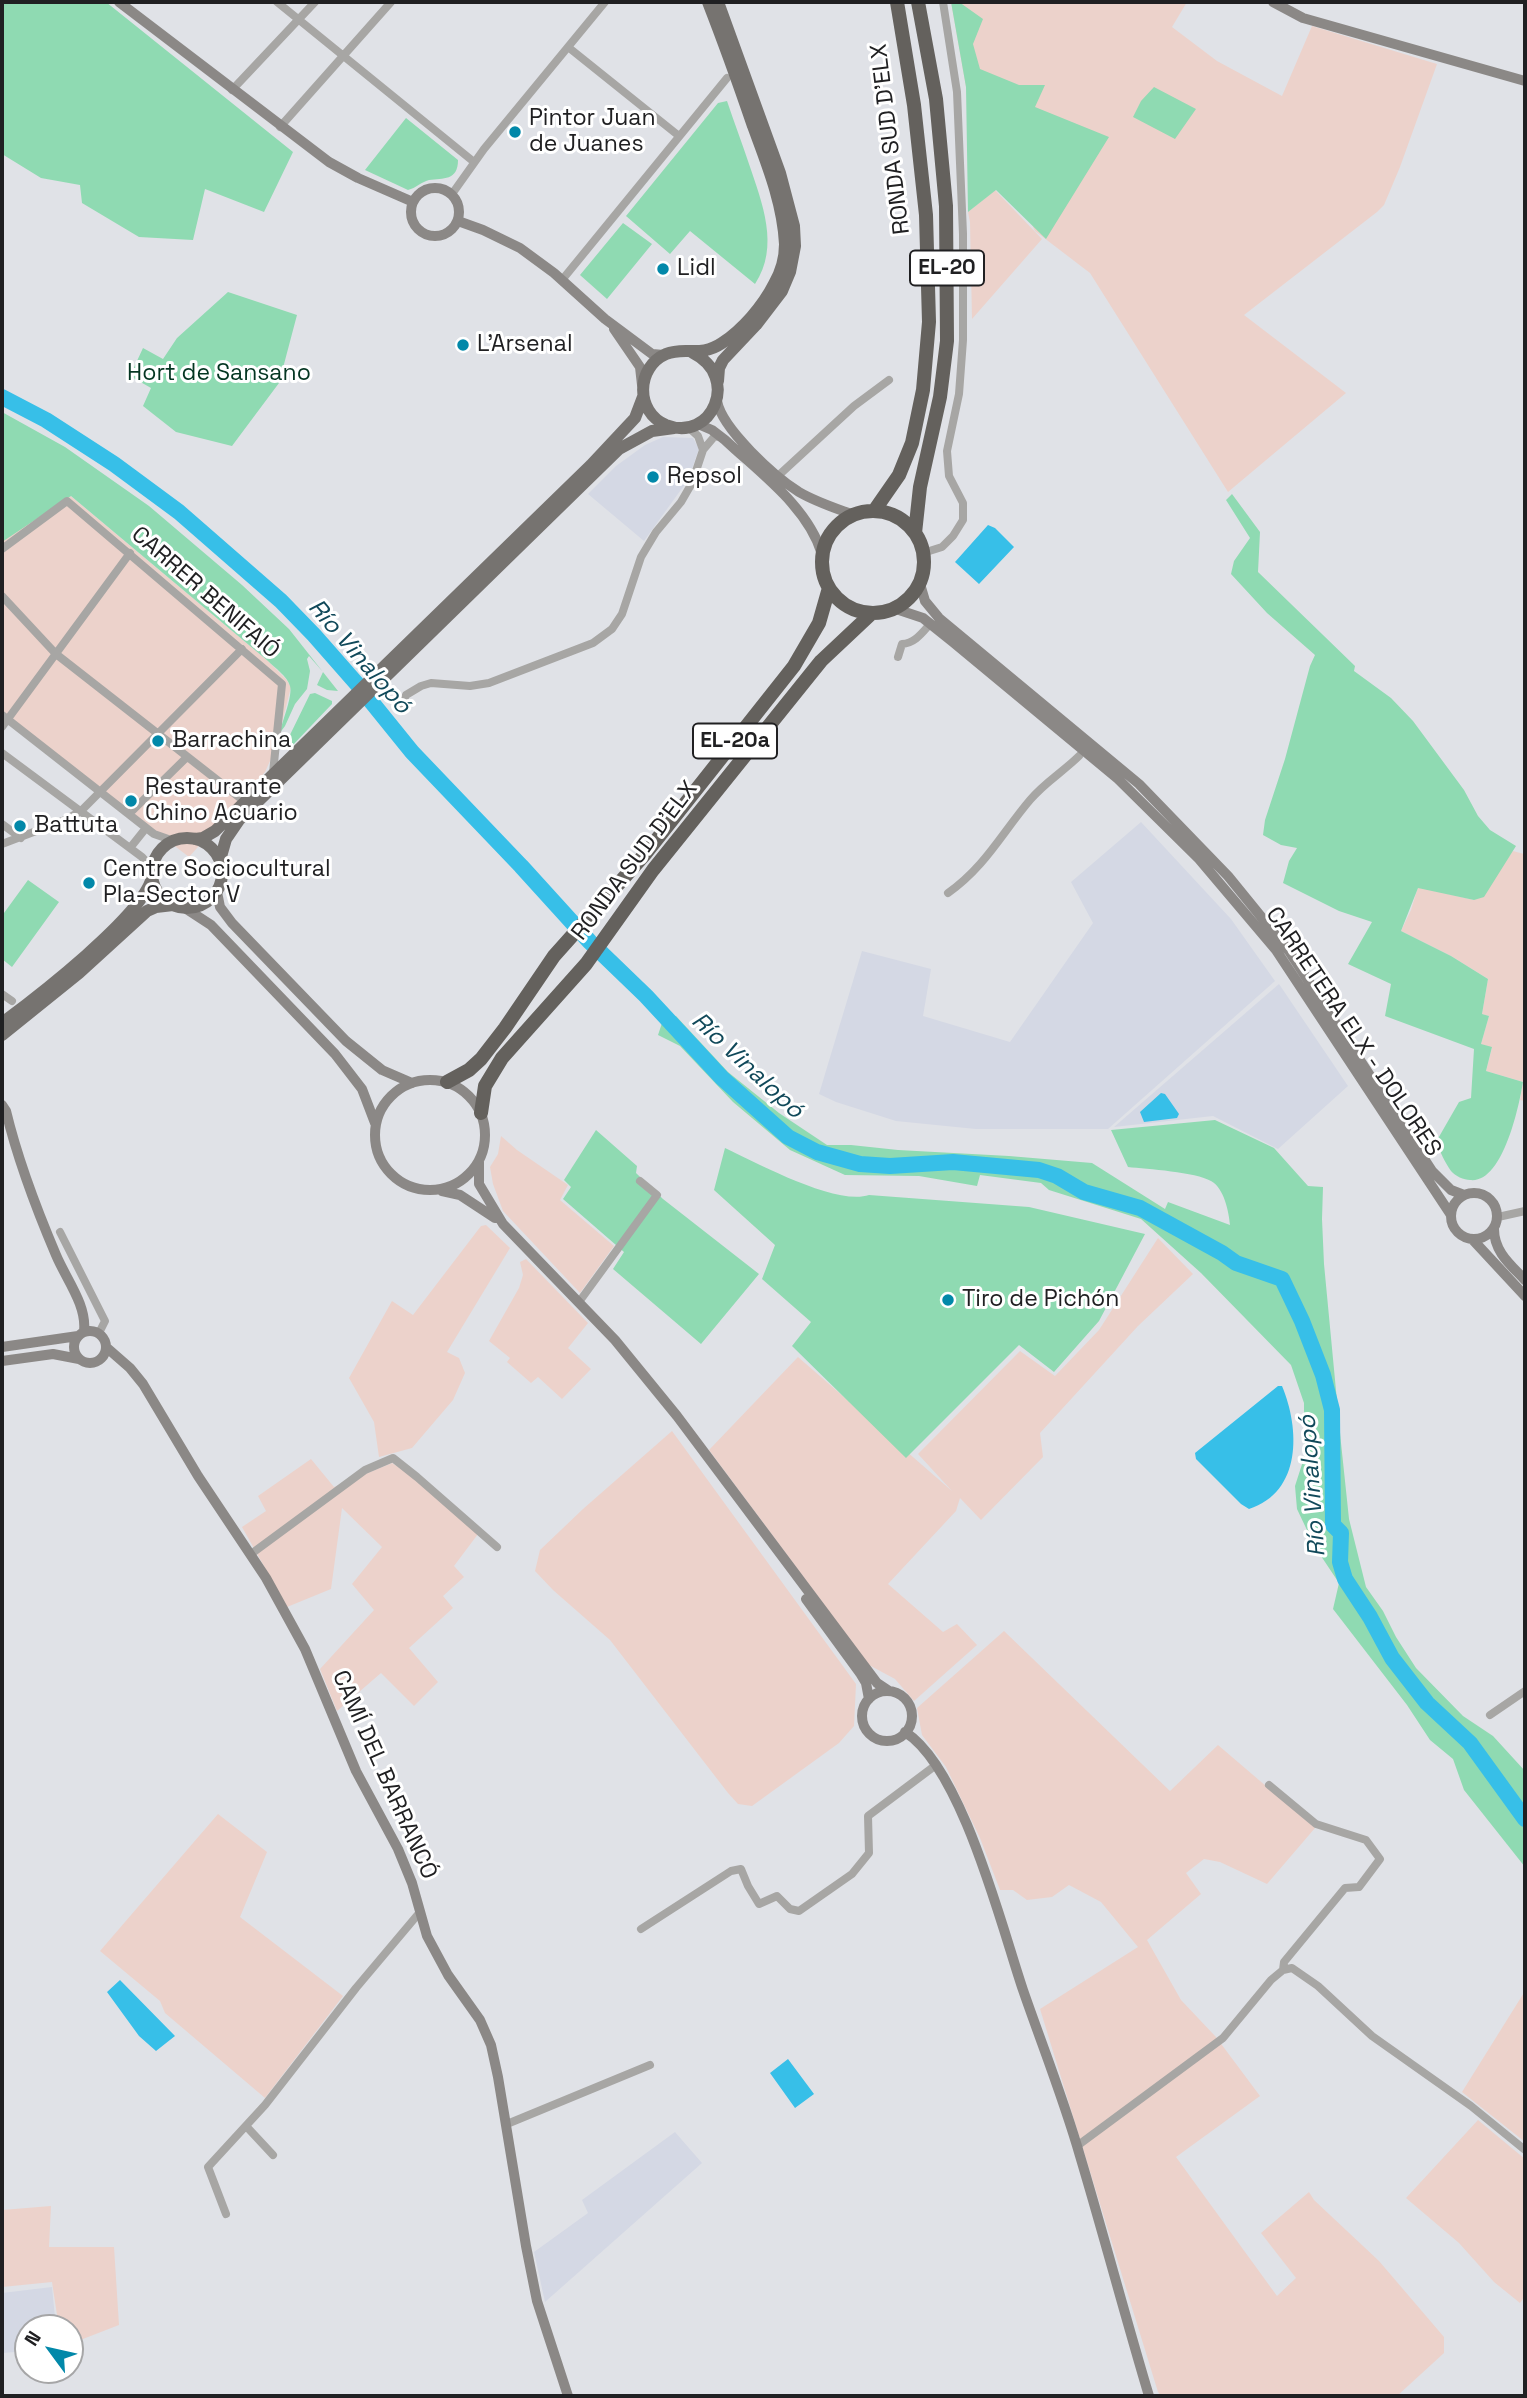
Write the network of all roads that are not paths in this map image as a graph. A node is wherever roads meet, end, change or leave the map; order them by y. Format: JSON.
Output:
{"nodes":[{"id":1,"x":119,"y":2,"type":"edge"},
{"id":2,"x":277,"y":2,"type":"edge"},
{"id":3,"x":315,"y":2,"type":"edge"},
{"id":4,"x":391,"y":2,"type":"edge"},
{"id":5,"x":605,"y":2,"type":"edge"},
{"id":6,"x":708,"y":2,"type":"edge"},
{"id":7,"x":718,"y":2,"type":"edge"},
{"id":8,"x":897,"y":2,"type":"edge"},
{"id":9,"x":918,"y":2,"type":"edge"},
{"id":10,"x":943,"y":2,"type":"edge"},
{"id":11,"x":1273,"y":2,"type":"edge"},
{"id":12,"x":299,"y":19,"type":"junction"},
{"id":13,"x":568,"y":47,"type":"junction"},
{"id":14,"x":343,"y":56,"type":"junction"},
{"id":15,"x":727,"y":78,"type":"dead end"},
{"id":16,"x":1525,"y":81,"type":"edge"},
{"id":17,"x":232,"y":90,"type":"junction"},
{"id":18,"x":280,"y":127,"type":"junction"},
{"id":19,"x":678,"y":136,"type":"junction"},
{"id":20,"x":474,"y":162,"type":"junction"},
{"id":21,"x":452,"y":194,"type":"junction"},
{"id":22,"x":413,"y":202,"type":"junction"},
{"id":23,"x":458,"y":221,"type":"junction"},
{"id":24,"x":562,"y":280,"type":"junction"},
{"id":25,"x":605,"y":319,"type":"junction"},
{"id":26,"x":693,"y":353,"type":"junction"},
{"id":27,"x":664,"y":355,"type":"junction"},
{"id":28,"x":889,"y":380,"type":"dead end"},
{"id":29,"x":718,"y":382,"type":"junction"},
{"id":30,"x":643,"y":392,"type":"junction"},
{"id":31,"x":717,"y":401,"type":"junction"},
{"id":32,"x":688,"y":426,"type":"junction"},
{"id":33,"x":720,"y":436,"type":"junction"},
{"id":34,"x":703,"y":450,"type":"junction"},
{"id":35,"x":779,"y":475,"type":"junction"},
{"id":36,"x":874,"y":511,"type":"junction"},
{"id":37,"x":854,"y":515,"type":"junction"},
{"id":38,"x":915,"y":533,"type":"junction"},
{"id":39,"x":2,"y":550,"type":"edge"},
{"id":40,"x":130,"y":553,"type":"junction"},
{"id":41,"x":923,"y":553,"type":"junction"},
{"id":42,"x":822,"y":554,"type":"junction"},
{"id":43,"x":920,"y":584,"type":"junction"},
{"id":44,"x":829,"y":589,"type":"junction"},
{"id":45,"x":2,"y":596,"type":"edge"},
{"id":46,"x":896,"y":608,"type":"junction"},
{"id":47,"x":871,"y":614,"type":"junction"},
{"id":48,"x":930,"y":624,"type":"junction"},
{"id":49,"x":242,"y":649,"type":"junction"},
{"id":50,"x":56,"y":654,"type":"junction"},
{"id":51,"x":898,"y":657,"type":"dead end"},
{"id":52,"x":387,"y":669,"type":"junction"},
{"id":53,"x":404,"y":710,"type":"dead end"},
{"id":54,"x":341,"y":715,"type":"junction"},
{"id":55,"x":4,"y":720,"type":"edge"},
{"id":56,"x":158,"y":734,"type":"junction"},
{"id":57,"x":2,"y":753,"type":"edge"},
{"id":58,"x":1079,"y":756,"type":"dead end"},
{"id":59,"x":187,"y":757,"type":"junction"},
{"id":60,"x":273,"y":773,"type":"junction"},
{"id":61,"x":101,"y":792,"type":"junction"},
{"id":62,"x":244,"y":801,"type":"junction"},
{"id":63,"x":81,"y":811,"type":"junction"},
{"id":64,"x":129,"y":814,"type":"junction"},
{"id":65,"x":2,"y":824,"type":"edge"},
{"id":66,"x":146,"y":828,"type":"junction"},
{"id":67,"x":21,"y":838,"type":"junction"},
{"id":68,"x":195,"y":839,"type":"junction"},
{"id":69,"x":174,"y":841,"type":"junction"},
{"id":70,"x":2,"y":844,"type":"edge"},
{"id":71,"x":130,"y":848,"type":"junction"},
{"id":72,"x":220,"y":860,"type":"junction"},
{"id":73,"x":153,"y":873,"type":"junction"},
{"id":74,"x":217,"y":892,"type":"junction"},
{"id":75,"x":948,"y":893,"type":"dead end"},
{"id":76,"x":179,"y":907,"type":"junction"},
{"id":77,"x":2,"y":994,"type":"edge"},
{"id":78,"x":12,"y":1001,"type":"dead end"},
{"id":79,"x":2,"y":1024,"type":"edge"},
{"id":80,"x":2,"y":1035,"type":"edge"},
{"id":81,"x":447,"y":1082,"type":"junction"},
{"id":82,"x":412,"y":1083,"type":"junction"},
{"id":83,"x":2,"y":1105,"type":"edge"},
{"id":84,"x":481,"y":1114,"type":"junction"},
{"id":85,"x":375,"y":1124,"type":"junction"},
{"id":86,"x":479,"y":1162,"type":"junction"},
{"id":87,"x":640,"y":1181,"type":"dead end"},
{"id":88,"x":440,"y":1190,"type":"junction"},
{"id":89,"x":1464,"y":1195,"type":"junction"},
{"id":90,"x":1525,"y":1211,"type":"edge"},
{"id":91,"x":1451,"y":1215,"type":"junction"},
{"id":92,"x":1498,"y":1217,"type":"junction"},
{"id":93,"x":503,"y":1224,"type":"junction"},
{"id":94,"x":1494,"y":1229,"type":"junction"},
{"id":95,"x":60,"y":1232,"type":"dead end"},
{"id":96,"x":1473,"y":1240,"type":"junction"},
{"id":97,"x":1525,"y":1280,"type":"edge"},
{"id":98,"x":1525,"y":1296,"type":"edge"},
{"id":99,"x":579,"y":1302,"type":"junction"},
{"id":100,"x":99,"y":1333,"type":"junction"},
{"id":101,"x":81,"y":1334,"type":"junction"},
{"id":102,"x":2,"y":1347,"type":"edge"},
{"id":103,"x":106,"y":1347,"type":"junction"},
{"id":104,"x":79,"y":1359,"type":"junction"},
{"id":105,"x":98,"y":1360,"type":"junction"},
{"id":106,"x":2,"y":1361,"type":"edge"},
{"id":107,"x":125,"y":1364,"type":"junction"},
{"id":108,"x":644,"y":1376,"type":"junction"},
{"id":109,"x":497,"y":1547,"type":"dead end"},
{"id":110,"x":251,"y":1554,"type":"junction"},
{"id":111,"x":889,"y":1691,"type":"junction"},
{"id":112,"x":1525,"y":1691,"type":"edge"},
{"id":113,"x":869,"y":1699,"type":"junction"},
{"id":114,"x":1490,"y":1715,"type":"dead end"},
{"id":115,"x":905,"y":1732,"type":"junction"},
{"id":116,"x":936,"y":1765,"type":"junction"},
{"id":117,"x":1269,"y":1785,"type":"dead end"},
{"id":118,"x":420,"y":1912,"type":"junction"},
{"id":119,"x":641,"y":1929,"type":"dead end"},
{"id":120,"x":1283,"y":1970,"type":"junction"},
{"id":121,"x":650,"y":2065,"type":"dead end"},
{"id":122,"x":507,"y":2124,"type":"junction"},
{"id":123,"x":246,"y":2126,"type":"junction"},
{"id":124,"x":1077,"y":2146,"type":"junction"},
{"id":125,"x":1525,"y":2150,"type":"edge"},
{"id":126,"x":272,"y":2155,"type":"dead end"},
{"id":127,"x":226,"y":2214,"type":"dead end"},
{"id":128,"x":568,"y":2396,"type":"edge"},
{"id":129,"x":1149,"y":2396,"type":"edge"}],
"edges":[{"from":1,"to":17,"type":"main road"},
{"from":2,"to":12,"type":"street"},
{"from":3,"to":12,"type":"street"},
{"from":4,"to":14,"type":"street"},
{"from":5,"to":13,"type":"street"},
{"from":6,"to":26,"type":"main road"},
{"from":7,"to":29,"type":"main road"},
{"from":8,"to":36,"type":"highway","name":"RONDA SUD D'ELX","number":"EL-20"},
{"from":9,"to":38,"type":"highway","name":"RONDA SUD D'ELX","number":"EL-20"},
{"from":10,"to":41,"type":"street"},
{"from":11,"to":16,"type":"main road"},
{"from":12,"to":14,"type":"street"},
{"from":12,"to":17,"type":"street"},
{"from":13,"to":19,"type":"street"},
{"from":13,"to":20,"type":"street"},
{"from":14,"to":18,"type":"street"},
{"from":14,"to":20,"type":"street"},
{"from":15,"to":19,"type":"street"},
{"from":17,"to":18,"type":"main road"},
{"from":18,"to":22,"type":"main road"},
{"from":19,"to":24,"type":"street"},
{"from":20,"to":21,"type":"street"},
{"from":21,"to":22,"type":"main road"},
{"from":21,"to":23,"type":"main road"},
{"from":22,"to":23,"type":"main road"},
{"from":23,"to":24,"type":"main road"},
{"from":24,"to":25,"type":"main road"},
{"from":25,"to":27,"type":"main road"},
{"from":25,"to":30,"type":"main road"},
{"from":26,"to":27,"type":"main road"},
{"from":26,"to":29,"type":"main road"},
{"from":27,"to":30,"type":"main road"},
{"from":28,"to":35,"type":"street"},
{"from":29,"to":31,"type":"main road"},
{"from":30,"to":32,"type":"main road"},
{"from":30,"to":52,"type":"main road"},
{"from":31,"to":32,"type":"main road"},
{"from":31,"to":35,"type":"main road"},
{"from":32,"to":33,"type":"main road"},
{"from":32,"to":34,"type":"street"},
{"from":32,"to":52,"type":"main road"},
{"from":33,"to":34,"type":"street"},
{"from":33,"to":42,"type":"main road"},
{"from":34,"to":53,"type":"street"},
{"from":35,"to":37,"type":"main road"},
{"from":36,"to":37,"type":"highway"},
{"from":36,"to":38,"type":"highway"},
{"from":37,"to":42,"type":"highway"},
{"from":38,"to":41,"type":"highway","number":"EL-20"},
{"from":39,"to":40,"type":"street","name":"CARRER BENIFAIÓ"},
{"from":40,"to":49,"type":"street","name":"CARRER BENIFAIÓ"},
{"from":40,"to":50,"type":"street"},
{"from":41,"to":43,"type":"highway","number":"EL-20"},
{"from":42,"to":44,"type":"highway"},
{"from":43,"to":46,"type":"highway"},
{"from":43,"to":89,"type":"main road","name":"CARRETERA ELX - DOLORES"},
{"from":44,"to":47,"type":"highway"},
{"from":44,"to":81,"type":"highway","name":"RONDA SUD D'ELX","number":"EL-20a"},
{"from":45,"to":50,"type":"street"},
{"from":46,"to":47,"type":"highway"},
{"from":46,"to":48,"type":"main road","name":"CARRETERA ELX - DOLORES"},
{"from":47,"to":84,"type":"highway","name":"RONDA SUD D'ELX","number":"EL-20a"},
{"from":48,"to":51,"type":"street"},
{"from":48,"to":91,"type":"main road","name":"CARRETERA ELX - DOLORES"},
{"from":49,"to":56,"type":"street"},
{"from":49,"to":60,"type":"street","name":"CARRER BENIFAIÓ"},
{"from":50,"to":55,"type":"street"},
{"from":50,"to":56,"type":"street"},
{"from":52,"to":54,"type":"main road"},
{"from":54,"to":60,"type":"main road"},
{"from":54,"to":72,"type":"main road"},
{"from":55,"to":61,"type":"street"},
{"from":56,"to":59,"type":"street"},
{"from":56,"to":61,"type":"street"},
{"from":57,"to":63,"type":"street"},
{"from":58,"to":75,"type":"street"},
{"from":59,"to":62,"type":"street"},
{"from":59,"to":64,"type":"street"},
{"from":60,"to":62,"type":"main road"},
{"from":61,"to":63,"type":"street"},
{"from":61,"to":64,"type":"street"},
{"from":62,"to":68,"type":"main road"},
{"from":63,"to":67,"type":"street"},
{"from":63,"to":71,"type":"street"},
{"from":64,"to":66,"type":"street"},
{"from":65,"to":67,"type":"street"},
{"from":66,"to":69,"type":"street"},
{"from":66,"to":71,"type":"street"},
{"from":67,"to":70,"type":"street"},
{"from":68,"to":69,"type":"main road"},
{"from":68,"to":72,"type":"main road"},
{"from":69,"to":73,"type":"main road"},
{"from":71,"to":73,"type":"street"},
{"from":72,"to":74,"type":"main road"},
{"from":73,"to":76,"type":"main road"},
{"from":73,"to":79,"type":"main road"},
{"from":74,"to":76,"type":"main road"},
{"from":74,"to":82,"type":"main road"},
{"from":76,"to":80,"type":"main road"},
{"from":76,"to":85,"type":"main road"},
{"from":77,"to":78,"type":"street"},
{"from":81,"to":82,"type":"main road"},
{"from":81,"to":84,"type":"main road"},
{"from":82,"to":85,"type":"main road"},
{"from":83,"to":101,"type":"main road"},
{"from":84,"to":86,"type":"main road","number":"EL-20a"},
{"from":85,"to":88,"type":"main road"},
{"from":86,"to":88,"type":"main road"},
{"from":86,"to":93,"type":"main road"},
{"from":87,"to":99,"type":"street"},
{"from":88,"to":93,"type":"main road"},
{"from":89,"to":91,"type":"main road"},
{"from":89,"to":92,"type":"main road"},
{"from":90,"to":92,"type":"street"},
{"from":91,"to":96,"type":"main road"},
{"from":92,"to":94,"type":"main road"},
{"from":93,"to":99,"type":"main road"},
{"from":94,"to":96,"type":"main road"},
{"from":94,"to":97,"type":"main road"},
{"from":95,"to":100,"type":"street"},
{"from":96,"to":98,"type":"main road"},
{"from":99,"to":108,"type":"main road"},
{"from":100,"to":101,"type":"main road"},
{"from":100,"to":103,"type":"main road"},
{"from":101,"to":102,"type":"main road"},
{"from":101,"to":104,"type":"main road"},
{"from":103,"to":105,"type":"main road"},
{"from":103,"to":107,"type":"main road","name":"CAMÍ DEL BARRANCÓ"},
{"from":104,"to":105,"type":"main road"},
{"from":104,"to":106,"type":"main road"},
{"from":105,"to":107,"type":"main road"},
{"from":107,"to":110,"type":"main road","name":"CAMÍ DEL BARRANCÓ"},
{"from":108,"to":111,"type":"main road"},
{"from":108,"to":113,"type":"main road"},
{"from":109,"to":110,"type":"street"},
{"from":110,"to":118,"type":"main road","name":"CAMÍ DEL BARRANCÓ"},
{"from":111,"to":113,"type":"main road"},
{"from":111,"to":115,"type":"main road"},
{"from":112,"to":114,"type":"street"},
{"from":113,"to":115,"type":"main road"},
{"from":115,"to":116,"type":"main road"},
{"from":116,"to":119,"type":"street"},
{"from":116,"to":124,"type":"main road"},
{"from":117,"to":120,"type":"street"},
{"from":118,"to":122,"type":"main road","name":"CAMÍ DEL BARRANCÓ"},
{"from":118,"to":123,"type":"street"},
{"from":120,"to":124,"type":"street"},
{"from":120,"to":125,"type":"street"},
{"from":121,"to":122,"type":"street"},
{"from":122,"to":128,"type":"main road","name":"CAMÍ DEL BARRANCÓ"},
{"from":123,"to":126,"type":"street"},
{"from":123,"to":127,"type":"street"},
{"from":124,"to":129,"type":"main road"}]}
